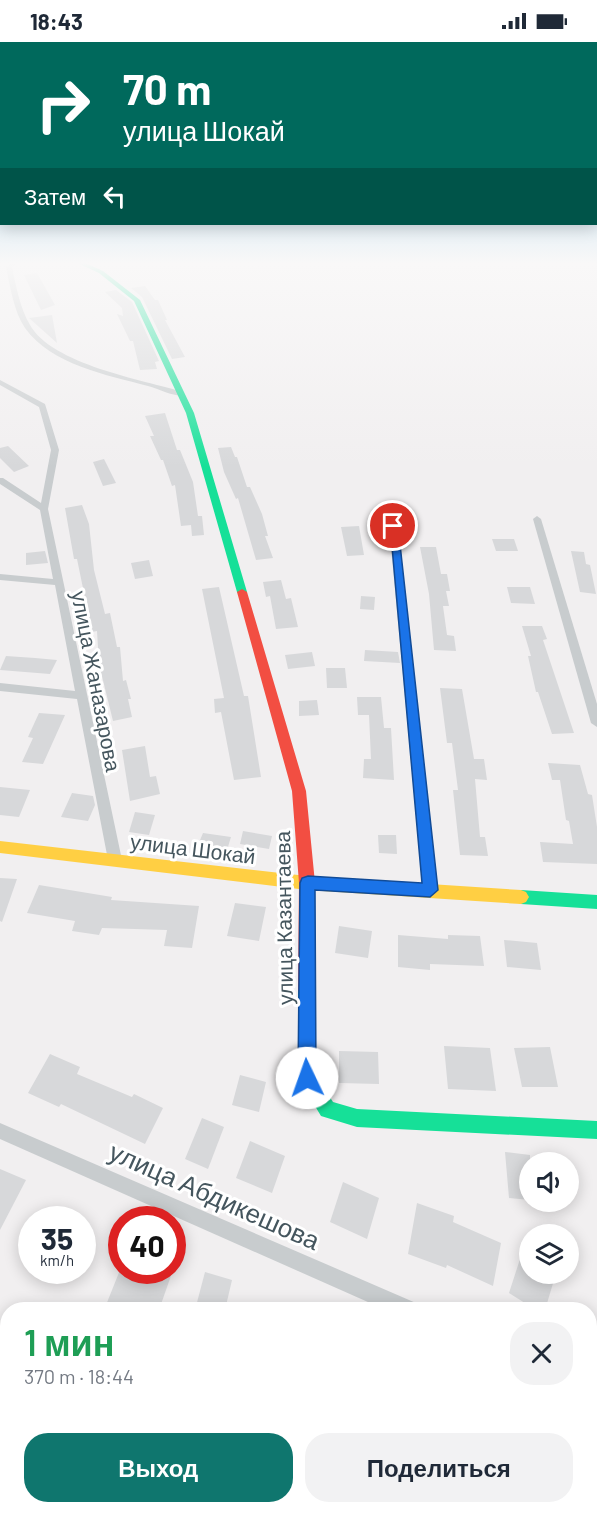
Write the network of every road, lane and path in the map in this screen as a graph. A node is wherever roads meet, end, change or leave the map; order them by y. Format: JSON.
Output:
{"nodes":[{"id":1,"x":30,"y":330,"type":"edge"},
{"id":2,"x":151,"y":330,"type":"edge"},
{"id":3,"x":0,"y":382,"type":"edge"},
{"id":4,"x":181,"y":394,"type":"junction"},
{"id":5,"x":0,"y":480,"type":"edge"},
{"id":6,"x":44,"y":509,"type":"junction"},
{"id":7,"x":537,"y":519,"type":"dead end"},
{"id":8,"x":393,"y":526,"type":"dead end"},
{"id":9,"x":0,"y":578,"type":"edge"},
{"id":10,"x":59,"y":582,"type":"junction"},
{"id":11,"x":0,"y":687,"type":"edge"},
{"id":12,"x":82,"y":696,"type":"junction"},
{"id":13,"x":597,"y":723,"type":"edge"},
{"id":14,"x":0,"y":847,"type":"edge"},
{"id":15,"x":115,"y":860,"type":"junction"},
{"id":16,"x":308,"y":883,"type":"junction"},
{"id":17,"x":430,"y":890,"type":"junction"},
{"id":18,"x":597,"y":902,"type":"edge"},
{"id":19,"x":597,"y":1130,"type":"edge"},
{"id":20,"x":0,"y":1131,"type":"edge"},
{"id":21,"x":391,"y":1302,"type":"edge"}],
"edges":[{"from":1,"to":4,"type":"street"},
{"from":2,"to":4,"type":"street","name":"улица Казантаева"},
{"from":3,"to":6,"type":"street","name":"улица Жаназарова"},
{"from":4,"to":16,"type":"street","name":"улица Казантаева"},
{"from":5,"to":6,"type":"street"},
{"from":6,"to":10,"type":"street","name":"улица Жаназарова"},
{"from":7,"to":13,"type":"street"},
{"from":8,"to":17,"type":"street"},
{"from":9,"to":10,"type":"street"},
{"from":10,"to":12,"type":"street","name":"улица Жаназарова"},
{"from":11,"to":12,"type":"street"},
{"from":12,"to":15,"type":"street","name":"улица Жаназарова"},
{"from":14,"to":15,"type":"street","name":"улица Шокай"},
{"from":15,"to":16,"type":"street","name":"улица Шокай"},
{"from":16,"to":17,"type":"street","name":"улица Шокай"},
{"from":16,"to":19,"type":"street","name":"улица Казантаева"},
{"from":17,"to":18,"type":"street","name":"улица Шокай"},
{"from":20,"to":21,"type":"street","name":"улица Абдикешова"}]}
